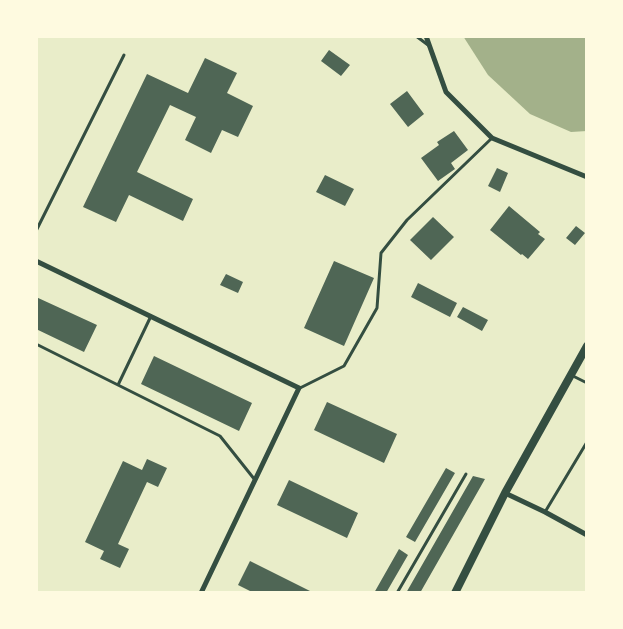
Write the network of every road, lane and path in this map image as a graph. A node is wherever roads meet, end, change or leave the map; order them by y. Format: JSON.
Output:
{"nodes":[{"id":1,"x":416,"y":36,"type":"edge"},
{"id":2,"x":426,"y":36,"type":"edge"},
{"id":3,"x":430,"y":46,"type":"junction"},
{"id":4,"x":124,"y":55,"type":"dead end"},
{"id":5,"x":492,"y":138,"type":"junction"},
{"id":6,"x":587,"y":176,"type":"edge"},
{"id":7,"x":36,"y":231,"type":"edge"},
{"id":8,"x":36,"y":261,"type":"edge"},
{"id":9,"x":150,"y":316,"type":"junction"},
{"id":10,"x":36,"y":344,"type":"edge"},
{"id":11,"x":587,"y":346,"type":"edge"},
{"id":12,"x":571,"y":375,"type":"junction"},
{"id":13,"x":587,"y":382,"type":"edge"},
{"id":14,"x":118,"y":385,"type":"junction"},
{"id":15,"x":299,"y":388,"type":"junction"},
{"id":16,"x":587,"y":442,"type":"edge"},
{"id":17,"x":466,"y":474,"type":"dead end"},
{"id":18,"x":255,"y":480,"type":"junction"},
{"id":19,"x":506,"y":493,"type":"junction"},
{"id":20,"x":545,"y":512,"type":"junction"},
{"id":21,"x":587,"y":535,"type":"edge"},
{"id":22,"x":201,"y":593,"type":"edge"},
{"id":23,"x":398,"y":593,"type":"edge"},
{"id":24,"x":455,"y":593,"type":"edge"}],
"edges":[{"from":1,"to":3,"type":"lane"},
{"from":2,"to":3,"type":"street"},
{"from":3,"to":5,"type":"street"},
{"from":4,"to":7,"type":"lane"},
{"from":5,"to":6,"type":"street"},
{"from":5,"to":15,"type":"lane"},
{"from":8,"to":9,"type":"street"},
{"from":9,"to":14,"type":"lane"},
{"from":9,"to":15,"type":"street"},
{"from":10,"to":14,"type":"lane"},
{"from":11,"to":12,"type":"street"},
{"from":12,"to":13,"type":"lane"},
{"from":12,"to":19,"type":"street"},
{"from":14,"to":18,"type":"lane"},
{"from":15,"to":18,"type":"street"},
{"from":16,"to":20,"type":"lane"},
{"from":17,"to":23,"type":"lane"},
{"from":18,"to":22,"type":"street"},
{"from":19,"to":20,"type":"street"},
{"from":19,"to":24,"type":"street"},
{"from":20,"to":21,"type":"street"}]}
